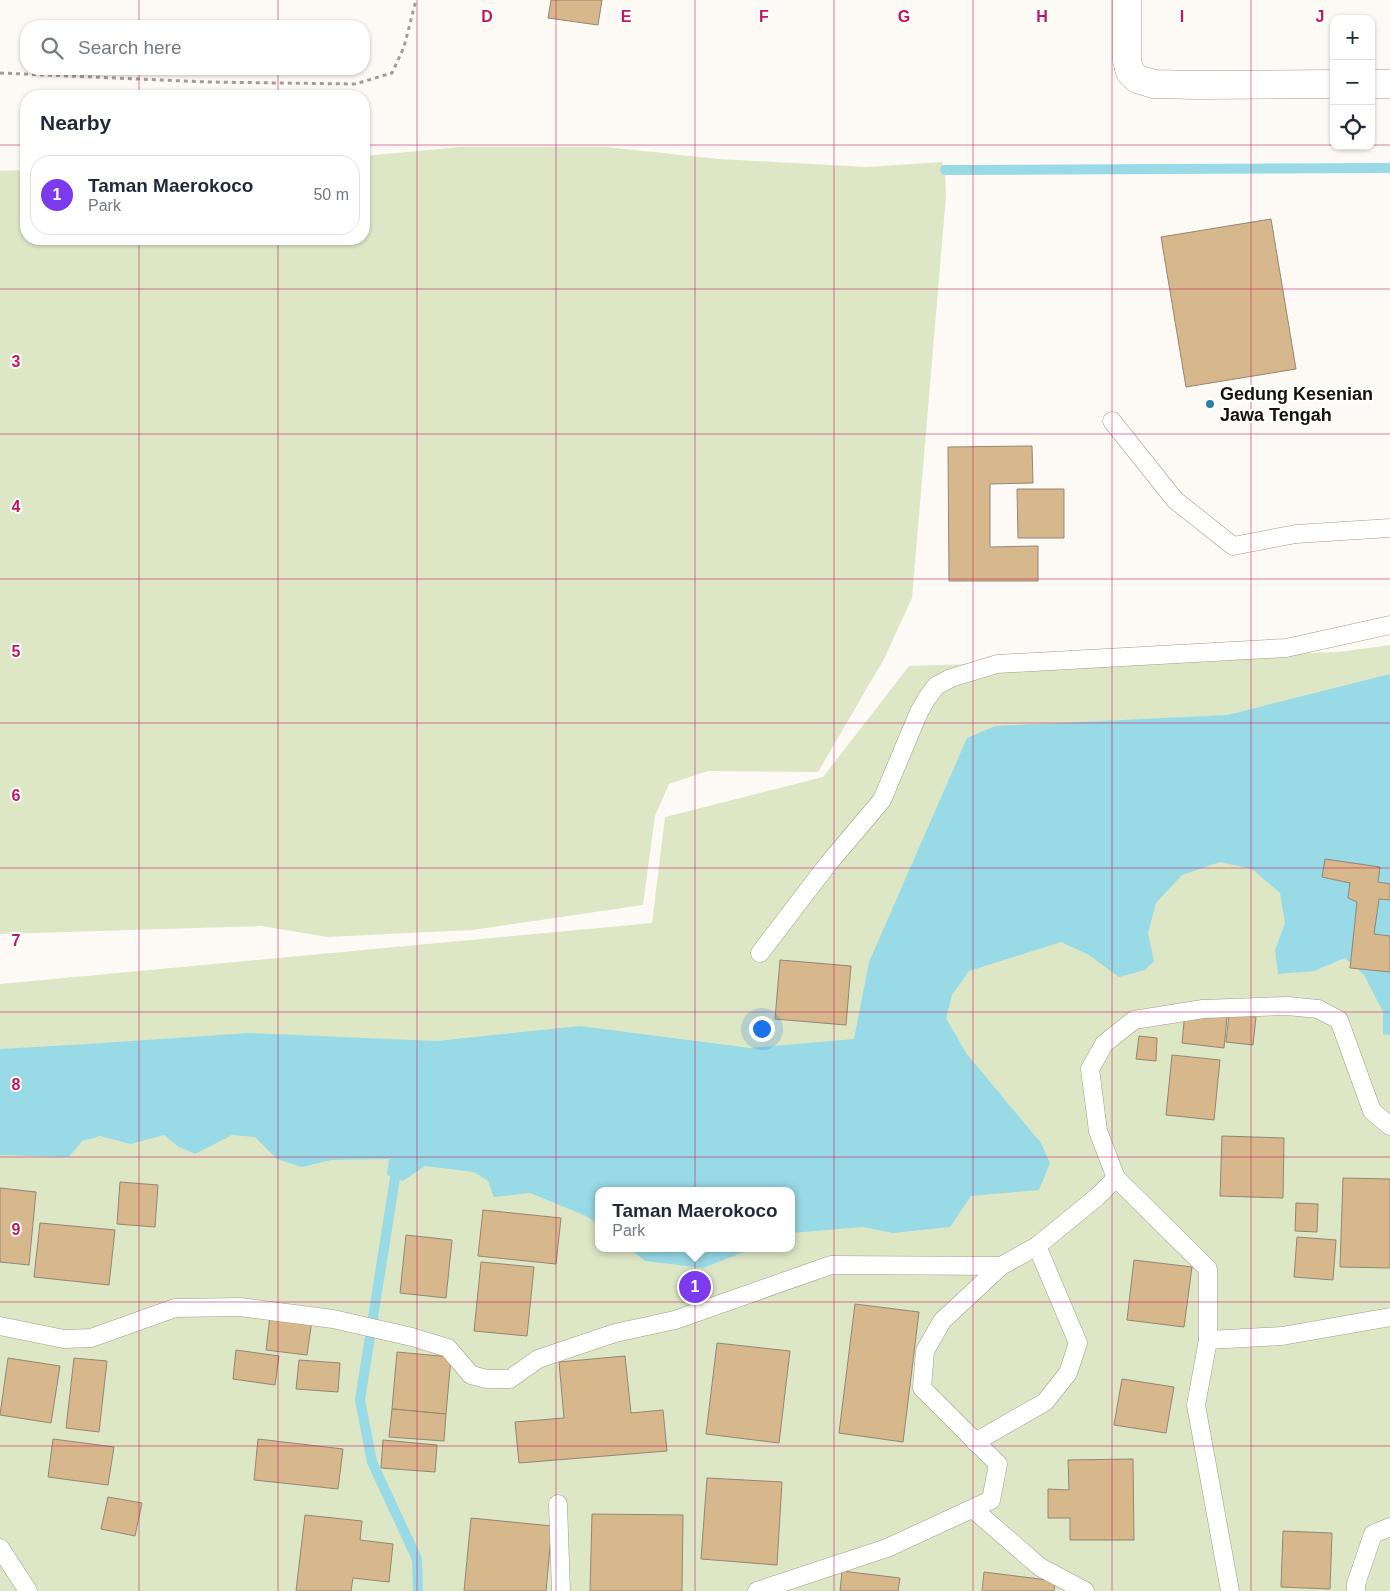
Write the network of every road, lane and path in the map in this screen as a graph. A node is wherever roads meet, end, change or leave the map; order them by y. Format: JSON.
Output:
{"nodes":[{"id":1,"x":416,"y":0,"type":"edge"},
{"id":2,"x":1126,"y":0,"type":"edge"},
{"id":3,"x":0,"y":73,"type":"edge"},
{"id":4,"x":20,"y":74,"type":"edge"},
{"id":5,"x":46,"y":75,"type":"edge"},
{"id":6,"x":1330,"y":84,"type":"edge"},
{"id":7,"x":1375,"y":84,"type":"edge"},
{"id":8,"x":1390,"y":84,"type":"edge"},
{"id":9,"x":1112,"y":421,"type":"dead end"},
{"id":10,"x":1390,"y":528,"type":"edge"},
{"id":11,"x":1390,"y":625,"type":"edge"},
{"id":12,"x":760,"y":953,"type":"dead end"},
{"id":13,"x":1390,"y":1126,"type":"edge"},
{"id":14,"x":1116,"y":1178,"type":"junction"},
{"id":15,"x":1037,"y":1246,"type":"junction"},
{"id":16,"x":1001,"y":1266,"type":"junction"},
{"id":17,"x":1390,"y":1317,"type":"edge"},
{"id":18,"x":0,"y":1326,"type":"edge"},
{"id":19,"x":1208,"y":1340,"type":"junction"},
{"id":20,"x":975,"y":1442,"type":"junction"},
{"id":21,"x":558,"y":1504,"type":"dead end"},
{"id":22,"x":973,"y":1509,"type":"junction"},
{"id":23,"x":1390,"y":1528,"type":"edge"},
{"id":24,"x":0,"y":1548,"type":"edge"},
{"id":25,"x":28,"y":1591,"type":"edge"},
{"id":26,"x":561,"y":1591,"type":"edge"},
{"id":27,"x":757,"y":1591,"type":"edge"},
{"id":28,"x":1085,"y":1591,"type":"edge"},
{"id":29,"x":1230,"y":1591,"type":"edge"},
{"id":30,"x":1356,"y":1591,"type":"edge"}],
"edges":[{"from":1,"to":5,"type":"path"},
{"from":2,"to":6,"type":"street"},
{"from":3,"to":4,"type":"path"},
{"from":7,"to":8,"type":"street"},
{"from":9,"to":10,"type":"lane"},
{"from":11,"to":12,"type":"lane"},
{"from":13,"to":14,"type":"lane"},
{"from":14,"to":15,"type":"lane"},
{"from":14,"to":19,"type":"lane"},
{"from":15,"to":16,"type":"lane"},
{"from":15,"to":20,"type":"lane"},
{"from":16,"to":18,"type":"lane"},
{"from":16,"to":20,"type":"lane"},
{"from":17,"to":19,"type":"lane"},
{"from":19,"to":29,"type":"lane"},
{"from":20,"to":22,"type":"lane"},
{"from":21,"to":26,"type":"lane"},
{"from":22,"to":27,"type":"lane"},
{"from":22,"to":28,"type":"lane"},
{"from":23,"to":30,"type":"lane"},
{"from":24,"to":25,"type":"lane"}]}
